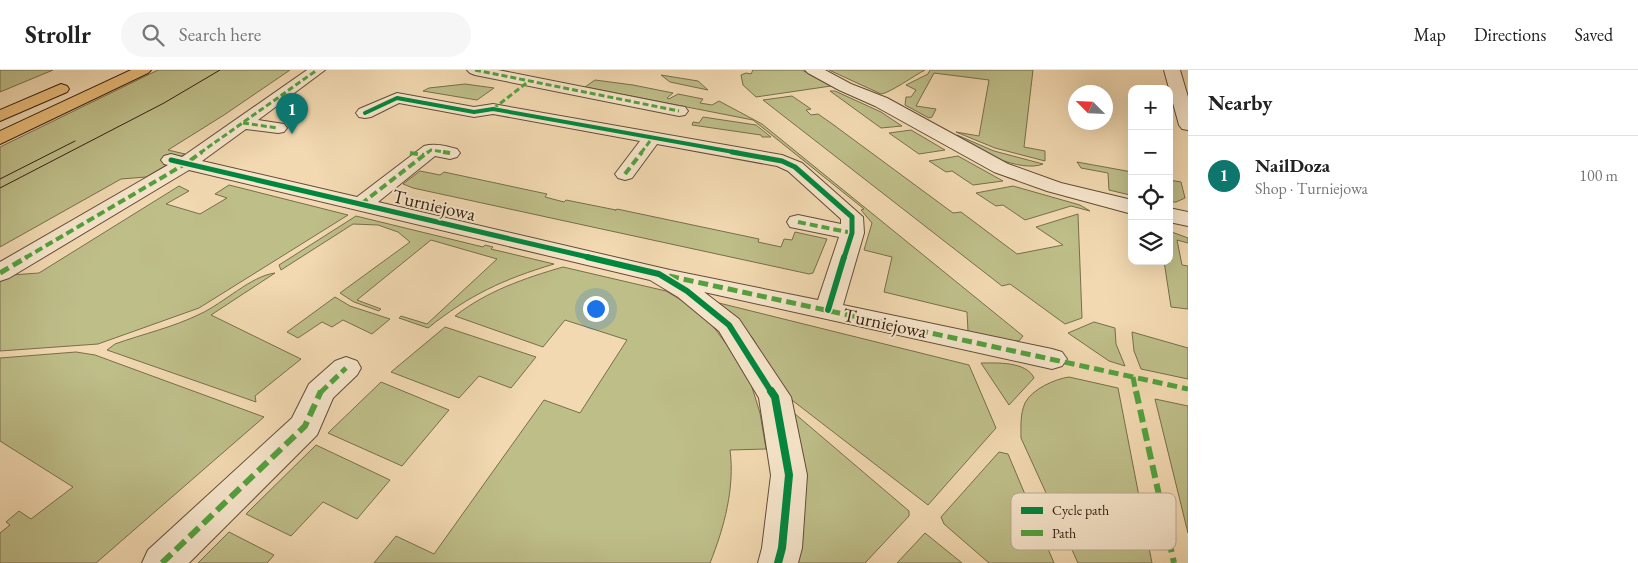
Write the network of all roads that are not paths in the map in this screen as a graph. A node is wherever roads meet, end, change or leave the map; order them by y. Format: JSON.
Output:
{"nodes":[{"id":1,"x":143,"y":70,"type":"edge"},
{"id":2,"x":317,"y":70,"type":"edge"},
{"id":3,"x":475,"y":70,"type":"edge"},
{"id":4,"x":813,"y":70,"type":"edge"},
{"id":5,"x":1172,"y":70,"type":"edge"},
{"id":6,"x":78,"y":81,"type":"dead end"},
{"id":7,"x":530,"y":81,"type":"junction"},
{"id":8,"x":493,"y":110,"type":"junction"},
{"id":9,"x":680,"y":111,"type":"dead end"},
{"id":10,"x":365,"y":113,"type":"dead end"},
{"id":11,"x":0,"y":116,"type":"edge"},
{"id":12,"x":243,"y":123,"type":"junction"},
{"id":13,"x":1188,"y":125,"type":"edge"},
{"id":14,"x":278,"y":128,"type":"dead end"},
{"id":15,"x":0,"y":138,"type":"edge"},
{"id":16,"x":653,"y":138,"type":"junction"},
{"id":17,"x":450,"y":153,"type":"dead end"},
{"id":18,"x":178,"y":162,"type":"junction"},
{"id":19,"x":625,"y":174,"type":"dead end"},
{"id":20,"x":361,"y":204,"type":"junction"},
{"id":21,"x":1128,"y":206,"type":"edge"},
{"id":22,"x":1173,"y":216,"type":"edge"},
{"id":23,"x":1188,"y":219,"type":"edge"},
{"id":24,"x":798,"y":222,"type":"dead end"},
{"id":25,"x":852,"y":233,"type":"junction"},
{"id":26,"x":0,"y":274,"type":"edge"},
{"id":27,"x":659,"y":274,"type":"junction"},
{"id":28,"x":828,"y":310,"type":"junction"},
{"id":29,"x":1052,"y":359,"type":"dead end"},
{"id":30,"x":346,"y":368,"type":"dead end"},
{"id":31,"x":162,"y":563,"type":"edge"},
{"id":32,"x":778,"y":563,"type":"edge"}],
"edges":[{"from":1,"to":15,"type":"main road"},
{"from":2,"to":12,"type":"street"},
{"from":3,"to":7,"type":"street"},
{"from":4,"to":21,"type":"street"},
{"from":5,"to":13,"type":"street"},
{"from":6,"to":11,"type":"main road"},
{"from":7,"to":8,"type":"street"},
{"from":7,"to":9,"type":"street"},
{"from":8,"to":10,"type":"street"},
{"from":8,"to":16,"type":"street"},
{"from":12,"to":14,"type":"street"},
{"from":12,"to":18,"type":"street"},
{"from":16,"to":19,"type":"street"},
{"from":16,"to":25,"type":"street"},
{"from":17,"to":20,"type":"street"},
{"from":18,"to":20,"type":"street","name":"Turniejowa"},
{"from":18,"to":26,"type":"street"},
{"from":20,"to":27,"type":"street","name":"Turniejowa"},
{"from":22,"to":23,"type":"street"},
{"from":24,"to":25,"type":"street"},
{"from":25,"to":28,"type":"street"},
{"from":27,"to":28,"type":"street","name":"Turniejowa"},
{"from":27,"to":32,"type":"street","name":"Turniejowa"},
{"from":28,"to":29,"type":"street","name":"Turniejowa"},
{"from":30,"to":31,"type":"street"}]}
